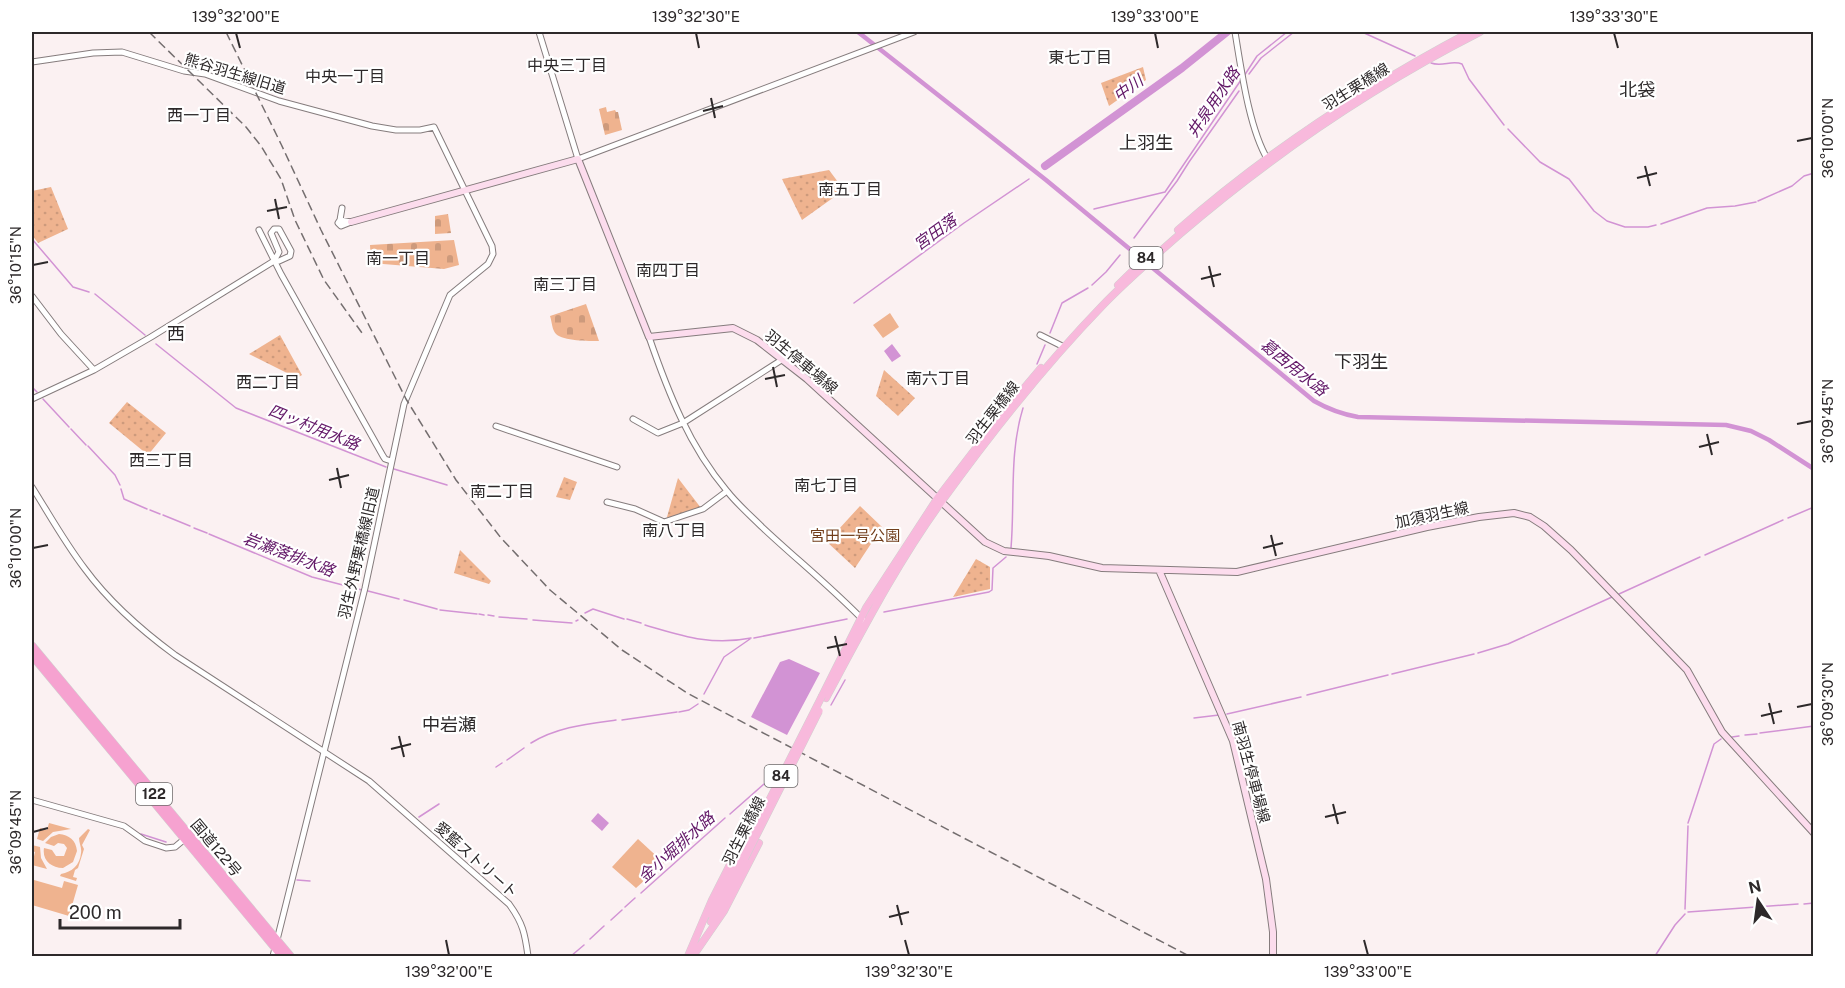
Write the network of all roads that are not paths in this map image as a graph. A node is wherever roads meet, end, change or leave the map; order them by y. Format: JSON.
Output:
{"nodes":[{"id":1,"x":539,"y":32,"type":"edge"},
{"id":2,"x":914,"y":32,"type":"edge"},
{"id":3,"x":1235,"y":32,"type":"edge"},
{"id":4,"x":1470,"y":32,"type":"edge"},
{"id":5,"x":1480,"y":32,"type":"edge"},
{"id":6,"x":32,"y":62,"type":"edge"},
{"id":7,"x":579,"y":159,"type":"junction"},
{"id":8,"x":1268,"y":160,"type":"junction"},
{"id":9,"x":463,"y":190,"type":"junction"},
{"id":10,"x":342,"y":208,"type":"dead end"},
{"id":11,"x":351,"y":222,"type":"joint"},
{"id":12,"x":259,"y":230,"type":"dead end"},
{"id":13,"x":274,"y":261,"type":"junction"},
{"id":14,"x":32,"y":296,"type":"edge"},
{"id":15,"x":1040,"y":335,"type":"dead end"},
{"id":16,"x":648,"y":337,"type":"junction"},
{"id":17,"x":1062,"y":346,"type":"junction"},
{"id":18,"x":783,"y":359,"type":"junction"},
{"id":19,"x":94,"y":370,"type":"junction"},
{"id":20,"x":32,"y":399,"type":"edge"},
{"id":21,"x":633,"y":419,"type":"dead end"},
{"id":22,"x":683,"y":423,"type":"junction"},
{"id":23,"x":496,"y":426,"type":"dead end"},
{"id":24,"x":391,"y":461,"type":"junction"},
{"id":25,"x":617,"y":467,"type":"dead end"},
{"id":26,"x":32,"y":487,"type":"edge"},
{"id":27,"x":727,"y":491,"type":"junction"},
{"id":28,"x":939,"y":501,"type":"junction"},
{"id":29,"x":607,"y":502,"type":"dead end"},
{"id":30,"x":1159,"y":570,"type":"junction"},
{"id":31,"x":863,"y":620,"type":"junction"},
{"id":32,"x":32,"y":646,"type":"edge"},
{"id":33,"x":32,"y":655,"type":"edge"},
{"id":34,"x":325,"y":751,"type":"junction"},
{"id":35,"x":32,"y":800,"type":"edge"},
{"id":36,"x":747,"y":831,"type":"dead end"},
{"id":37,"x":1814,"y":833,"type":"edge"},
{"id":38,"x":186,"y":838,"type":"junction"},
{"id":39,"x":759,"y":843,"type":"dead end"},
{"id":40,"x":743,"y":857,"type":"junction"},
{"id":41,"x":275,"y":949,"type":"edge"},
{"id":42,"x":282,"y":957,"type":"edge"},
{"id":43,"x":290,"y":957,"type":"edge"},
{"id":44,"x":528,"y":957,"type":"edge"},
{"id":45,"x":688,"y":957,"type":"edge"},
{"id":46,"x":693,"y":957,"type":"edge"},
{"id":47,"x":1273,"y":957,"type":"edge"}],
"edges":[{"from":1,"to":7,"type":"street"},
{"from":2,"to":7,"type":"street"},
{"from":3,"to":8,"type":"street"},
{"from":4,"to":8,"type":"main road","name":"羽生栗橋線","number":"84"},
{"from":5,"to":8,"type":"main road","name":"羽生栗橋線","number":"84"},
{"from":6,"to":9,"type":"street","name":"熊谷羽生線旧道"},
{"from":7,"to":9,"type":"main road"},
{"from":7,"to":16,"type":"main road"},
{"from":8,"to":17,"type":"main road","name":"羽生栗橋線","number":"84"},
{"from":9,"to":11,"type":"main road"},
{"from":9,"to":24,"type":"street","name":"羽生外野栗橋線旧道"},
{"from":10,"to":11,"type":"street"},
{"from":12,"to":13,"type":"street"},
{"from":13,"to":13,"type":"street"},
{"from":13,"to":19,"type":"street"},
{"from":13,"to":24,"type":"street"},
{"from":14,"to":19,"type":"street"},
{"from":15,"to":17,"type":"street"},
{"from":16,"to":18,"type":"main road","name":"羽生停車場線"},
{"from":16,"to":22,"type":"street"},
{"from":17,"to":28,"type":"main road","name":"羽生栗橋線","number":"84"},
{"from":18,"to":22,"type":"street"},
{"from":18,"to":28,"type":"main road","name":"羽生停車場線"},
{"from":19,"to":20,"type":"street"},
{"from":21,"to":22,"type":"street"},
{"from":22,"to":27,"type":"street"},
{"from":23,"to":25,"type":"street"},
{"from":24,"to":34,"type":"street","name":"羽生外野栗橋線旧道"},
{"from":26,"to":34,"type":"street","name":"愛藍ストリート"},
{"from":27,"to":29,"type":"street"},
{"from":27,"to":31,"type":"street"},
{"from":28,"to":30,"type":"main road","name":"加須羽生線"},
{"from":28,"to":31,"type":"main road","name":"羽生栗橋線","number":"84"},
{"from":30,"to":37,"type":"main road","name":"加須羽生線"},
{"from":30,"to":47,"type":"main road","name":"南羽生停車場線"},
{"from":31,"to":40,"type":"main road","name":"羽生栗橋線","number":"84","bridge":true},
{"from":32,"to":38,"type":"highway","name":"国道122号","number":"122"},
{"from":33,"to":38,"type":"highway","name":"国道122号","number":"122"},
{"from":34,"to":41,"type":"street","name":"羽生外野栗橋線旧道"},
{"from":34,"to":44,"type":"street","name":"愛藍ストリート"},
{"from":35,"to":38,"type":"street"},
{"from":36,"to":45,"type":"main road"},
{"from":38,"to":41,"type":"highway","name":"国道122号","number":"122"},
{"from":39,"to":46,"type":"main road"},
{"from":40,"to":45,"type":"main road","name":"羽生栗橋線","number":"84"},
{"from":40,"to":46,"type":"main road","name":"羽生栗橋線","number":"84"},
{"from":41,"to":42,"type":"highway","name":"国道122号","number":"122"},
{"from":41,"to":43,"type":"highway","name":"国道122号","number":"122"}]}
